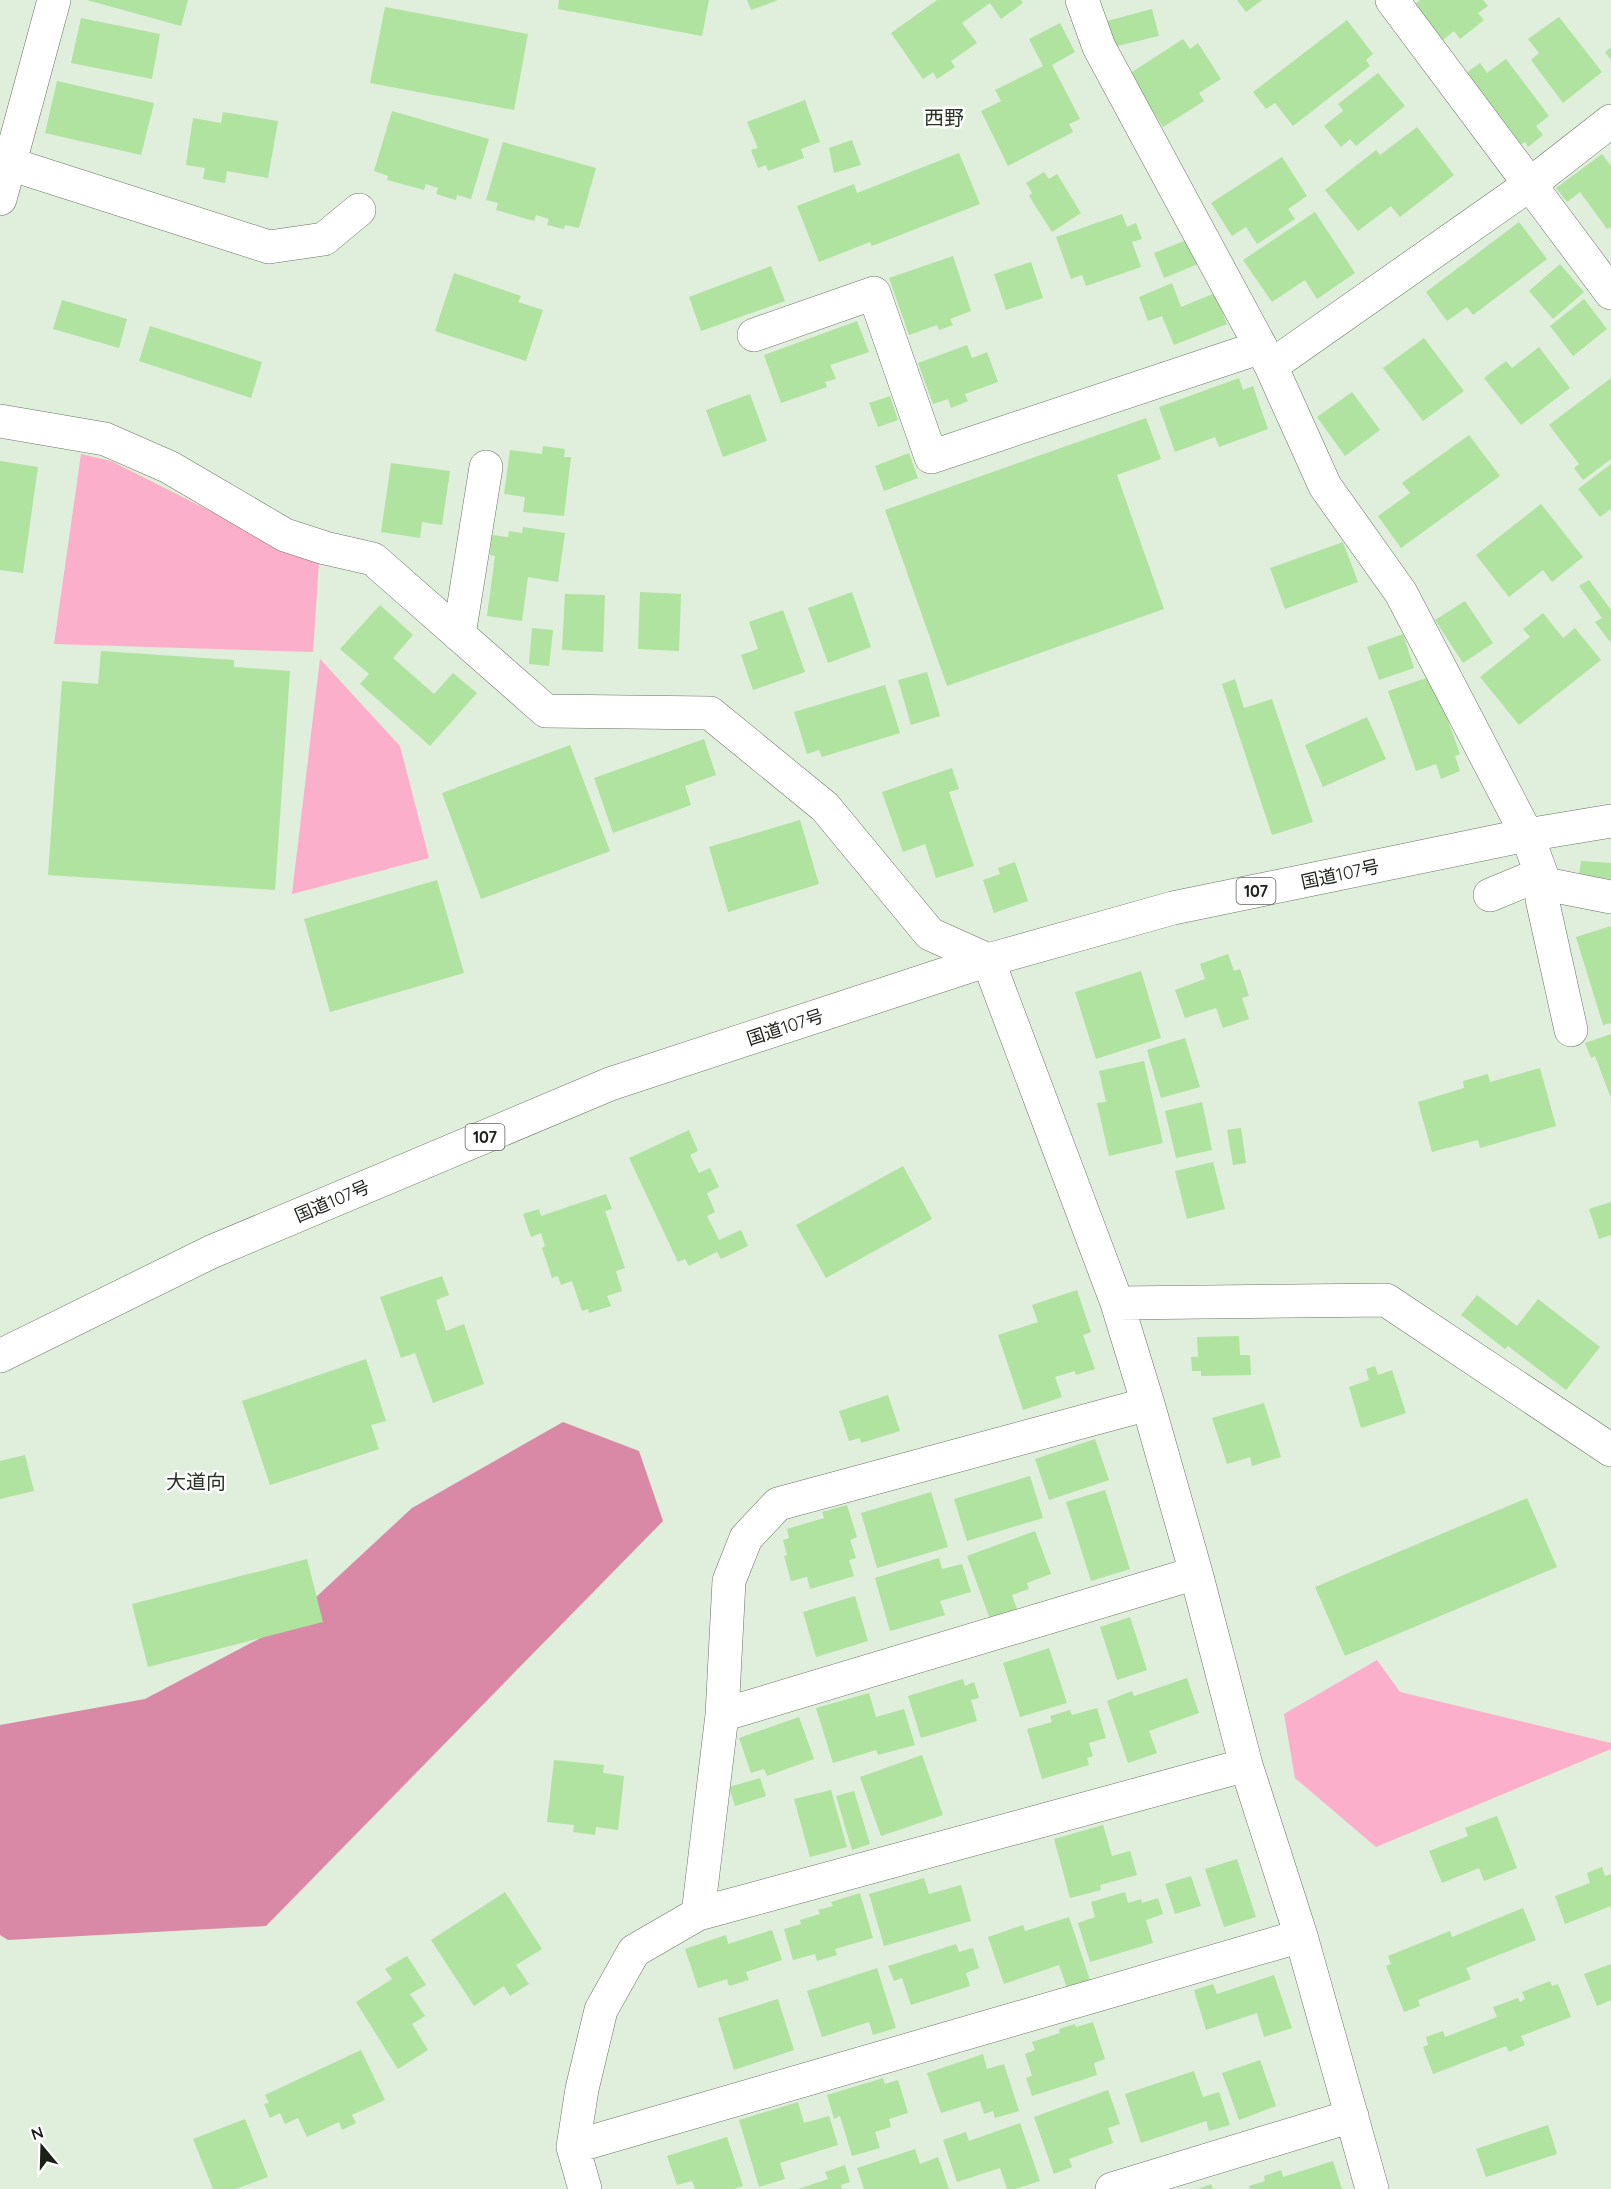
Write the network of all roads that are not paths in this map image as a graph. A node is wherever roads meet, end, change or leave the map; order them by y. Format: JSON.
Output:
{"nodes":[{"id":1,"x":54,"y":0,"type":"edge"},
{"id":2,"x":1082,"y":0,"type":"edge"},
{"id":3,"x":1392,"y":0,"type":"edge"},
{"id":4,"x":1611,"y":121,"type":"edge"},
{"id":5,"x":10,"y":164,"type":"junction"},
{"id":6,"x":1529,"y":185,"type":"junction"},
{"id":7,"x":0,"y":200,"type":"edge"},
{"id":8,"x":359,"y":210,"type":"dead end"},
{"id":9,"x":1611,"y":293,"type":"edge"},
{"id":10,"x":754,"y":335,"type":"dead end"},
{"id":11,"x":1266,"y":356,"type":"junction"},
{"id":12,"x":0,"y":421,"type":"edge"},
{"id":13,"x":486,"y":467,"type":"dead end"},
{"id":14,"x":459,"y":634,"type":"junction"},
{"id":15,"x":1611,"y":821,"type":"edge"},
{"id":16,"x":1527,"y":835,"type":"junction"},
{"id":17,"x":1543,"y":879,"type":"junction"},
{"id":18,"x":1490,"y":895,"type":"dead end"},
{"id":19,"x":1611,"y":897,"type":"edge"},
{"id":20,"x":988,"y":960,"type":"junction"},
{"id":21,"x":1570,"y":1030,"type":"dead end"},
{"id":22,"x":1117,"y":1303,"type":"junction"},
{"id":23,"x":0,"y":1356,"type":"edge"},
{"id":24,"x":1148,"y":1404,"type":"junction"},
{"id":25,"x":1605,"y":1440,"type":"edge"},
{"id":26,"x":1196,"y":1574,"type":"junction"},
{"id":27,"x":722,"y":1715,"type":"junction"},
{"id":28,"x":1246,"y":1766,"type":"junction"},
{"id":29,"x":698,"y":1914,"type":"junction"},
{"id":30,"x":1301,"y":1935,"type":"junction"},
{"id":31,"x":1352,"y":2116,"type":"junction"},
{"id":32,"x":573,"y":2147,"type":"junction"},
{"id":33,"x":585,"y":2189,"type":"edge"},
{"id":34,"x":1112,"y":2189,"type":"edge"},
{"id":35,"x":1372,"y":2189,"type":"edge"}],
"edges":[{"from":1,"to":5,"type":"main road"},
{"from":2,"to":11,"type":"main road"},
{"from":3,"to":6,"type":"main road"},
{"from":4,"to":6,"type":"main road"},
{"from":5,"to":7,"type":"main road"},
{"from":5,"to":8,"type":"main road"},
{"from":6,"to":9,"type":"main road"},
{"from":6,"to":11,"type":"main road"},
{"from":10,"to":11,"type":"main road"},
{"from":11,"to":16,"type":"main road"},
{"from":12,"to":14,"type":"main road"},
{"from":13,"to":14,"type":"main road"},
{"from":14,"to":20,"type":"main road"},
{"from":15,"to":16,"type":"main road","name":"国道107号","number":"107"},
{"from":16,"to":17,"type":"main road"},
{"from":16,"to":20,"type":"main road","name":"国道107号","number":"107"},
{"from":17,"to":18,"type":"main road"},
{"from":17,"to":19,"type":"main road"},
{"from":17,"to":21,"type":"main road"},
{"from":20,"to":22,"type":"main road"},
{"from":20,"to":23,"type":"main road","name":"国道107号","number":"107"},
{"from":22,"to":24,"type":"main road"},
{"from":22,"to":25,"type":"main road"},
{"from":24,"to":26,"type":"main road"},
{"from":24,"to":27,"type":"main road"},
{"from":26,"to":27,"type":"main road"},
{"from":26,"to":28,"type":"main road"},
{"from":27,"to":29,"type":"main road"},
{"from":28,"to":29,"type":"main road"},
{"from":28,"to":30,"type":"main road"},
{"from":29,"to":32,"type":"main road"},
{"from":30,"to":31,"type":"main road"},
{"from":30,"to":32,"type":"main road"},
{"from":31,"to":34,"type":"main road"},
{"from":31,"to":35,"type":"main road"},
{"from":32,"to":33,"type":"main road"}]}
